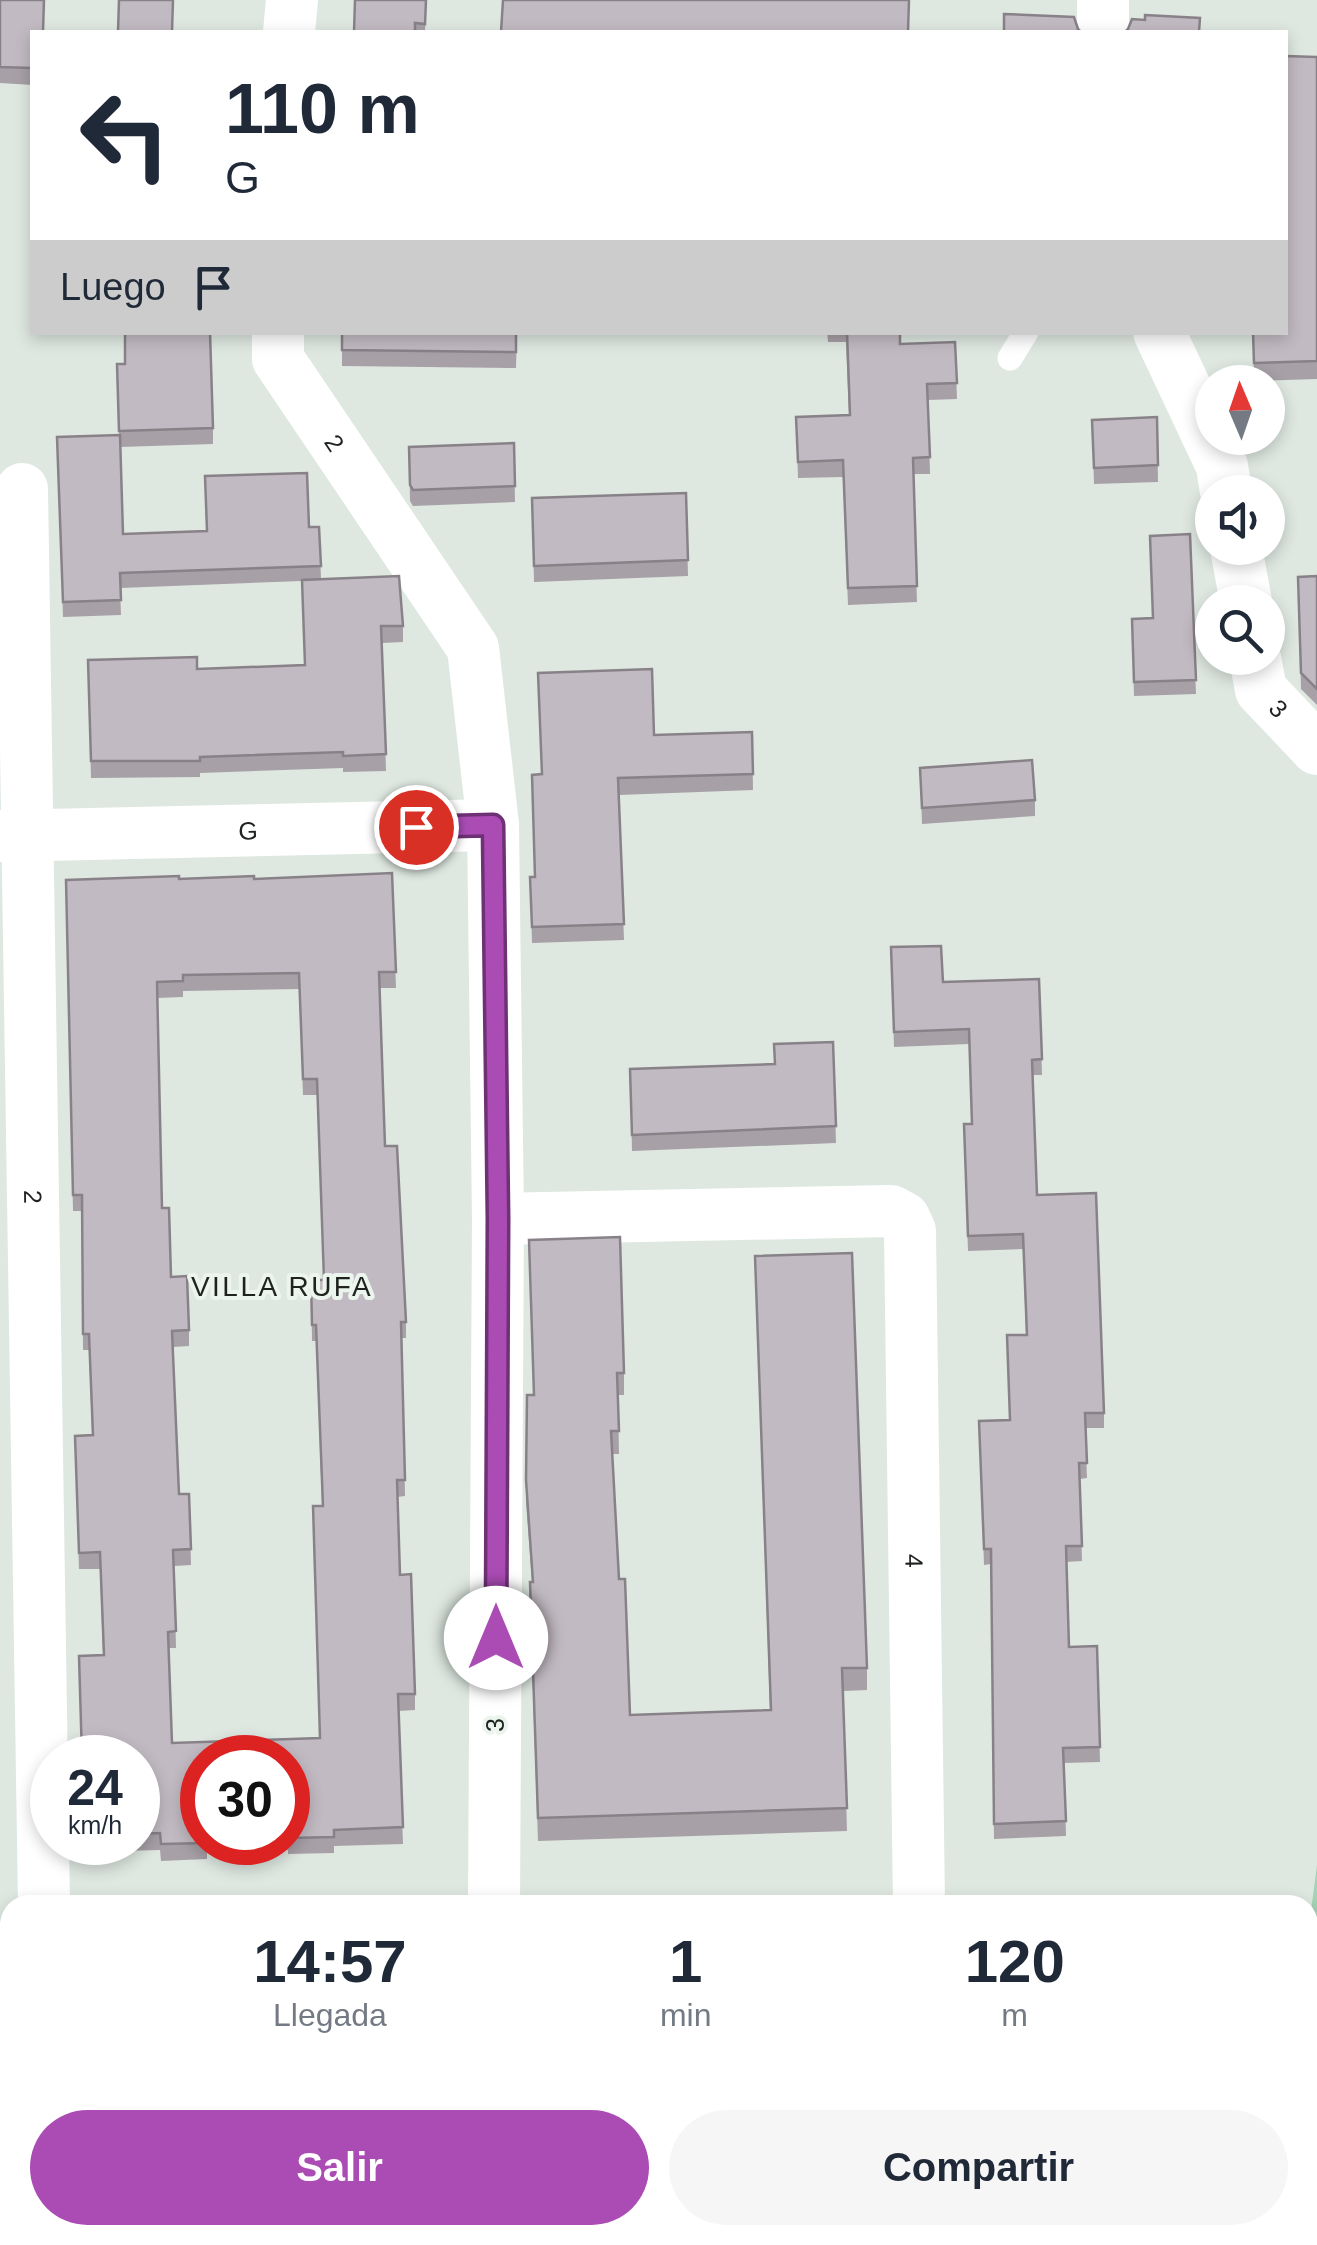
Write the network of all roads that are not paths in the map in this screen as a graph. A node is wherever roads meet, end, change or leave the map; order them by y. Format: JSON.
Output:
{"nodes":[{"id":1,"x":292,"y":0,"type":"edge"},
{"id":2,"x":1103,"y":0,"type":"edge"},
{"id":3,"x":289,"y":30,"type":"edge"},
{"id":4,"x":1103,"y":30,"type":"edge"},
{"id":5,"x":278,"y":335,"type":"edge"},
{"id":6,"x":1024,"y":335,"type":"edge"},
{"id":7,"x":1160,"y":335,"type":"edge"},
{"id":8,"x":1010,"y":358,"type":"dead end"},
{"id":9,"x":1223,"y":475,"type":"edge"},
{"id":10,"x":22,"y":489,"type":"dead end"},
{"id":11,"x":1258,"y":675,"type":"edge"},
{"id":12,"x":1317,"y":749,"type":"edge"},
{"id":13,"x":493,"y":825,"type":"junction"},
{"id":14,"x":15,"y":836,"type":"edge"},
{"id":15,"x":498,"y":1219,"type":"junction"},
{"id":16,"x":44,"y":1895,"type":"edge"},
{"id":17,"x":494,"y":1895,"type":"edge"},
{"id":18,"x":919,"y":1895,"type":"edge"}],
"edges":[{"from":1,"to":3,"type":"street"},
{"from":2,"to":4,"type":"street"},
{"from":5,"to":13,"type":"street","name":"2"},
{"from":6,"to":8,"type":"lane"},
{"from":7,"to":9,"type":"street"},
{"from":10,"to":14,"type":"street","name":"2"},
{"from":11,"to":12,"type":"street","name":"3"},
{"from":13,"to":14,"type":"street","name":"G"},
{"from":13,"to":15,"type":"street","name":"3"},
{"from":14,"to":16,"type":"street","name":"2"},
{"from":15,"to":17,"type":"street","name":"3"},
{"from":15,"to":18,"type":"street","name":"4"}]}
